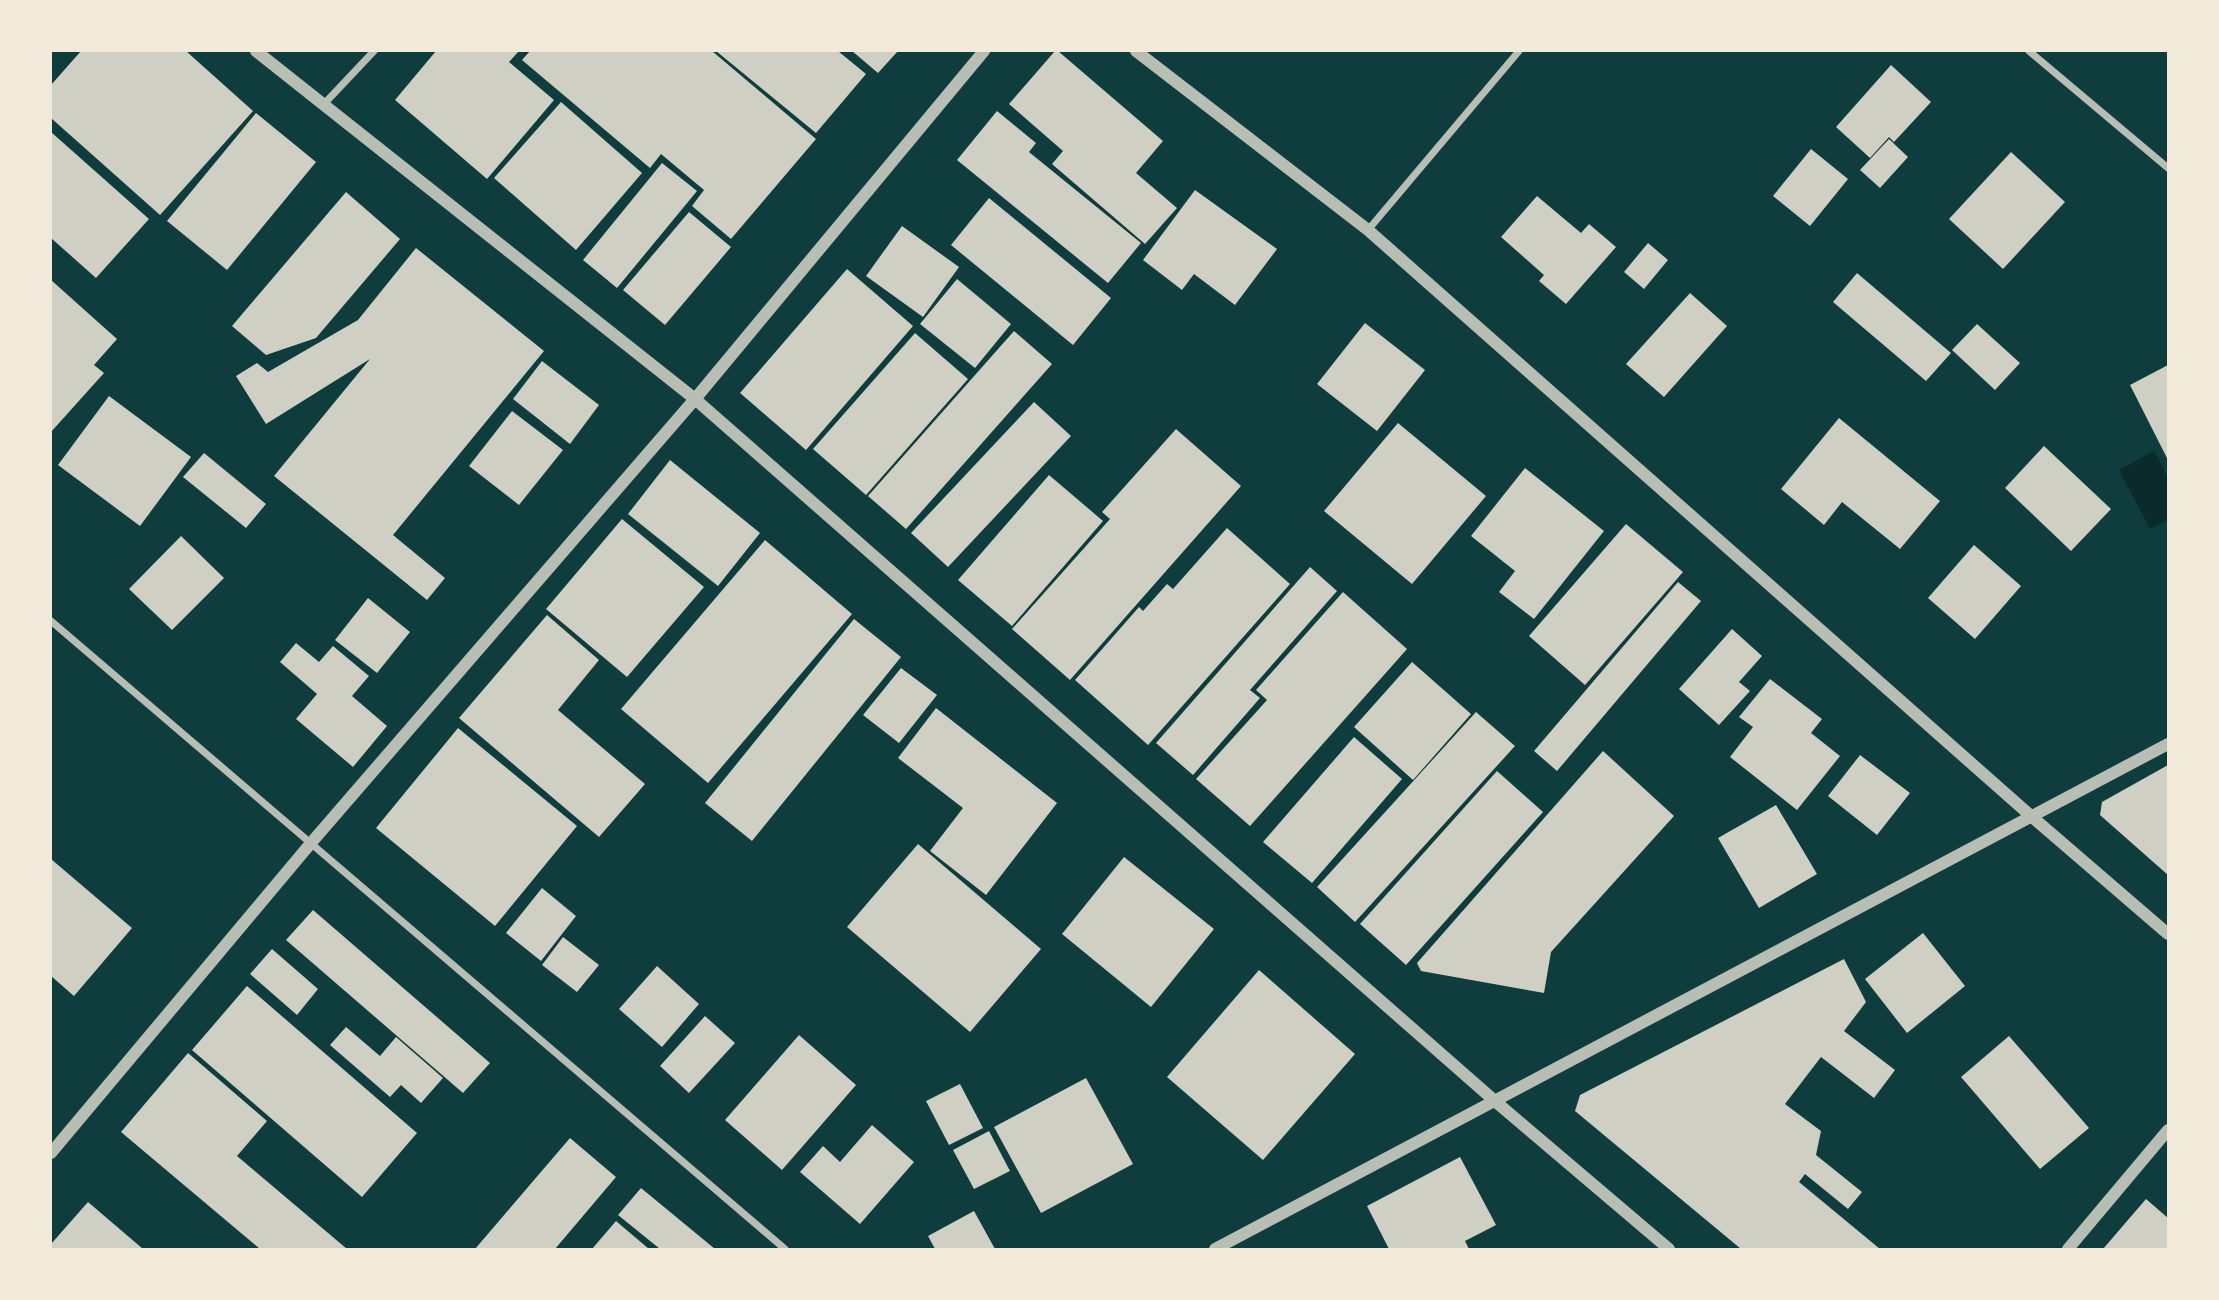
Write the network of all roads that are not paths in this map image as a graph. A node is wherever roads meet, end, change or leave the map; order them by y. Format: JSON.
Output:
{"nodes":[{"id":1,"x":256,"y":51,"type":"edge"},
{"id":2,"x":374,"y":51,"type":"edge"},
{"id":3,"x":984,"y":51,"type":"edge"},
{"id":4,"x":1136,"y":51,"type":"edge"},
{"id":5,"x":1519,"y":51,"type":"edge"},
{"id":6,"x":2029,"y":51,"type":"edge"},
{"id":7,"x":324,"y":104,"type":"junction"},
{"id":8,"x":2168,"y":168,"type":"edge"},
{"id":9,"x":1368,"y":230,"type":"junction"},
{"id":10,"x":695,"y":399,"type":"junction"},
{"id":11,"x":51,"y":621,"type":"edge"},
{"id":12,"x":2168,"y":744,"type":"edge"},
{"id":13,"x":2031,"y":816,"type":"junction"},
{"id":14,"x":311,"y":842,"type":"junction"},
{"id":15,"x":2168,"y":934,"type":"edge"},
{"id":16,"x":1496,"y":1102,"type":"junction"},
{"id":17,"x":2168,"y":1130,"type":"edge"},
{"id":18,"x":51,"y":1153,"type":"edge"},
{"id":19,"x":785,"y":1249,"type":"edge"},
{"id":20,"x":1215,"y":1249,"type":"edge"},
{"id":21,"x":1669,"y":1249,"type":"edge"},
{"id":22,"x":2068,"y":1249,"type":"edge"}],
"edges":[{"from":1,"to":7,"type":"street"},
{"from":2,"to":7,"type":"street"},
{"from":3,"to":10,"type":"street"},
{"from":4,"to":9,"type":"street"},
{"from":5,"to":9,"type":"street"},
{"from":6,"to":8,"type":"street"},
{"from":7,"to":10,"type":"street"},
{"from":9,"to":13,"type":"street"},
{"from":10,"to":14,"type":"street"},
{"from":10,"to":16,"type":"street"},
{"from":11,"to":14,"type":"street"},
{"from":12,"to":13,"type":"street"},
{"from":13,"to":15,"type":"street"},
{"from":13,"to":16,"type":"street"},
{"from":14,"to":18,"type":"street"},
{"from":14,"to":19,"type":"street"},
{"from":16,"to":20,"type":"street"},
{"from":16,"to":21,"type":"street"},
{"from":17,"to":22,"type":"street"}]}
